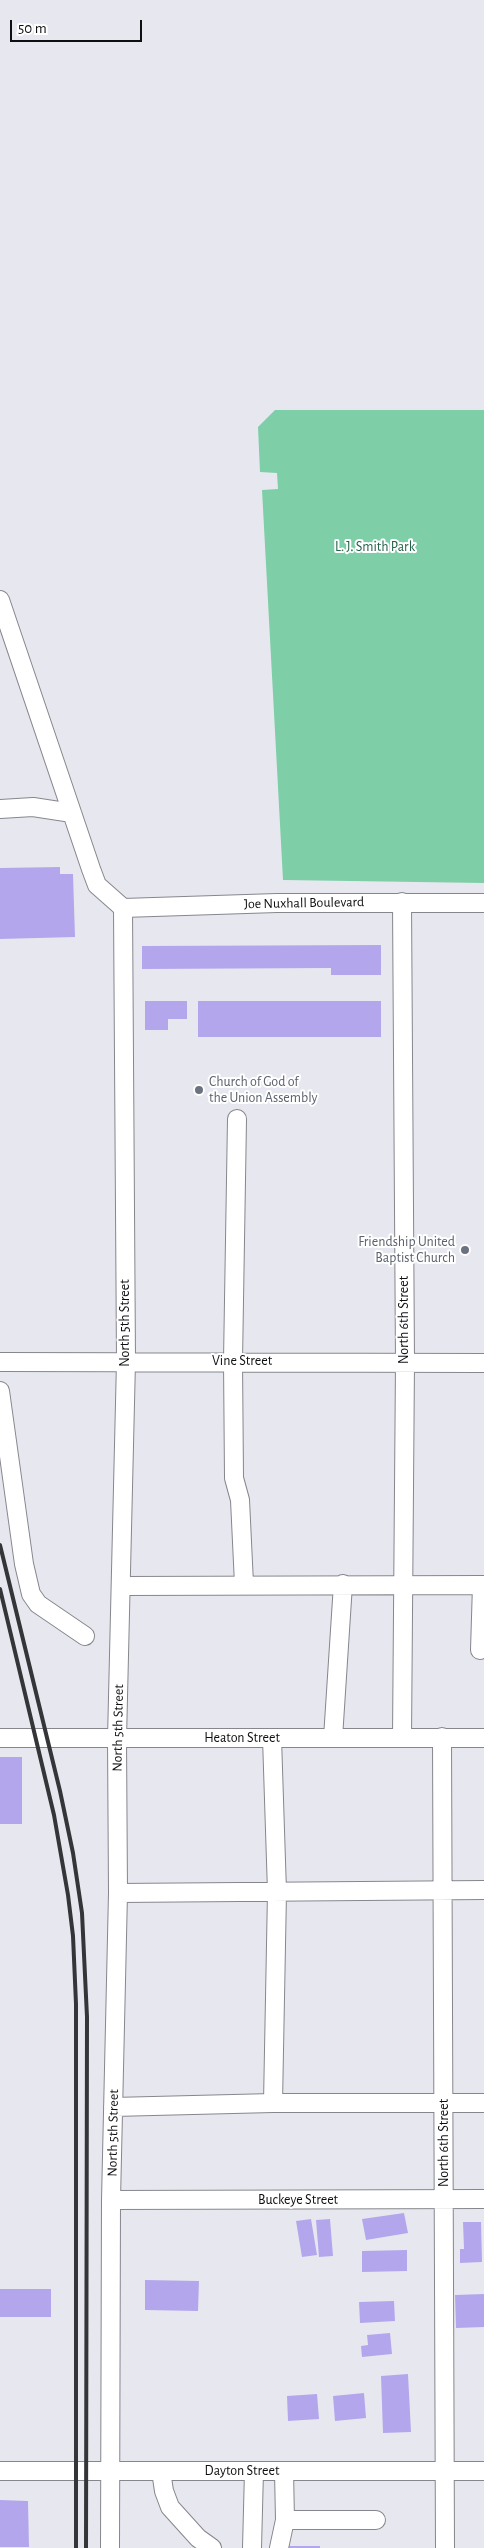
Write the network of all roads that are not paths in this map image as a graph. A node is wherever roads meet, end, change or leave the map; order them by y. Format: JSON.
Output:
{"nodes":[{"id":1,"x":0,"y":600,"type":"edge"},
{"id":2,"x":0,"y":809,"type":"edge"},
{"id":3,"x":72,"y":813,"type":"junction"},
{"id":4,"x":402,"y":902,"type":"junction"},
{"id":5,"x":484,"y":903,"type":"edge"},
{"id":6,"x":123,"y":908,"type":"junction"},
{"id":7,"x":237,"y":1119,"type":"dead end"},
{"id":8,"x":126,"y":1361,"type":"junction"},
{"id":9,"x":233,"y":1361,"type":"junction"},
{"id":10,"x":0,"y":1362,"type":"edge"},
{"id":11,"x":404,"y":1362,"type":"junction"},
{"id":12,"x":484,"y":1363,"type":"edge"},
{"id":13,"x":0,"y":1391,"type":"edge"},
{"id":14,"x":244,"y":1584,"type":"junction"},
{"id":15,"x":343,"y":1584,"type":"junction"},
{"id":16,"x":403,"y":1584,"type":"junction"},
{"id":17,"x":483,"y":1585,"type":"edge"},
{"id":18,"x":121,"y":1586,"type":"junction"},
{"id":19,"x":85,"y":1636,"type":"dead end"},
{"id":20,"x":480,"y":1650,"type":"dead end"},
{"id":21,"x":0,"y":1738,"type":"edge"},
{"id":22,"x":272,"y":1738,"type":"junction"},
{"id":23,"x":333,"y":1738,"type":"junction"},
{"id":24,"x":402,"y":1738,"type":"junction"},
{"id":25,"x":442,"y":1738,"type":"junction"},
{"id":26,"x":484,"y":1738,"type":"edge"},
{"id":27,"x":117,"y":1739,"type":"junction"},
{"id":28,"x":442,"y":1890,"type":"junction"},
{"id":29,"x":484,"y":1890,"type":"edge"},
{"id":30,"x":277,"y":1892,"type":"junction"},
{"id":31,"x":118,"y":1893,"type":"junction"},
{"id":32,"x":273,"y":2103,"type":"junction"},
{"id":33,"x":444,"y":2103,"type":"junction"},
{"id":34,"x":484,"y":2103,"type":"edge"},
{"id":35,"x":113,"y":2107,"type":"junction"},
{"id":36,"x":484,"y":2199,"type":"edge"},
{"id":37,"x":111,"y":2200,"type":"junction"},
{"id":38,"x":444,"y":2200,"type":"junction"},
{"id":39,"x":0,"y":2471,"type":"edge"},
{"id":40,"x":110,"y":2471,"type":"junction"},
{"id":41,"x":161,"y":2471,"type":"junction"},
{"id":42,"x":254,"y":2471,"type":"junction"},
{"id":43,"x":284,"y":2471,"type":"junction"},
{"id":44,"x":484,"y":2471,"type":"edge"},
{"id":45,"x":446,"y":2472,"type":"junction"},
{"id":46,"x":284,"y":2520,"type":"junction"},
{"id":47,"x":376,"y":2520,"type":"dead end"},
{"id":48,"x":110,"y":2548,"type":"edge"},
{"id":49,"x":212,"y":2548,"type":"edge"},
{"id":50,"x":252,"y":2548,"type":"edge"},
{"id":51,"x":279,"y":2548,"type":"edge"},
{"id":52,"x":445,"y":2548,"type":"edge"}],
"edges":[{"from":1,"to":3,"type":"street"},
{"from":2,"to":3,"type":"street"},
{"from":3,"to":6,"type":"street"},
{"from":4,"to":5,"type":"street","name":"Joe Nuxhall Boulevard"},
{"from":4,"to":6,"type":"street","name":"Joe Nuxhall Boulevard"},
{"from":4,"to":11,"type":"street","name":"North 6th Street"},
{"from":6,"to":8,"type":"street","name":"North 5th Street"},
{"from":7,"to":9,"type":"street"},
{"from":8,"to":9,"type":"street","name":"Vine Street"},
{"from":8,"to":10,"type":"street","name":"Vine Street"},
{"from":8,"to":18,"type":"street","name":"North 5th Street"},
{"from":9,"to":11,"type":"street","name":"Vine Street"},
{"from":9,"to":14,"type":"street"},
{"from":11,"to":12,"type":"street","name":"Vine Street"},
{"from":11,"to":16,"type":"street","name":"North 6th Street"},
{"from":13,"to":19,"type":"street"},
{"from":14,"to":15,"type":"street"},
{"from":14,"to":18,"type":"street"},
{"from":15,"to":16,"type":"street"},
{"from":15,"to":23,"type":"street"},
{"from":16,"to":17,"type":"street"},
{"from":16,"to":24,"type":"street","name":"North 6th Street"},
{"from":17,"to":20,"type":"street"},
{"from":18,"to":27,"type":"street","name":"North 5th Street"},
{"from":21,"to":27,"type":"street","name":"Heaton Street"},
{"from":22,"to":23,"type":"street","name":"Heaton Street"},
{"from":22,"to":27,"type":"street","name":"Heaton Street"},
{"from":22,"to":30,"type":"street"},
{"from":23,"to":24,"type":"street","name":"Heaton Street"},
{"from":24,"to":25,"type":"street","name":"Heaton Street"},
{"from":25,"to":26,"type":"street","name":"Heaton Street"},
{"from":25,"to":28,"type":"street","name":"North 6th Street"},
{"from":27,"to":31,"type":"street","name":"North 5th Street"},
{"from":28,"to":29,"type":"street"},
{"from":28,"to":30,"type":"street"},
{"from":28,"to":33,"type":"street","name":"North 6th Street"},
{"from":30,"to":31,"type":"street"},
{"from":30,"to":32,"type":"street"},
{"from":31,"to":35,"type":"street","name":"North 5th Street"},
{"from":32,"to":33,"type":"street"},
{"from":32,"to":35,"type":"street"},
{"from":33,"to":34,"type":"street"},
{"from":33,"to":38,"type":"street","name":"North 6th Street"},
{"from":35,"to":37,"type":"street","name":"North 5th Street"},
{"from":36,"to":38,"type":"street","name":"Buckeye Street"},
{"from":37,"to":38,"type":"street","name":"Buckeye Street"},
{"from":37,"to":40,"type":"street","name":"North 5th Street"},
{"from":38,"to":45,"type":"street","name":"North 6th Street"},
{"from":39,"to":40,"type":"street","name":"Dayton Street"},
{"from":40,"to":41,"type":"street","name":"Dayton Street"},
{"from":40,"to":48,"type":"street","name":"North 5th Street"},
{"from":41,"to":42,"type":"street","name":"Dayton Street"},
{"from":41,"to":49,"type":"street"},
{"from":42,"to":43,"type":"street","name":"Dayton Street"},
{"from":42,"to":50,"type":"street"},
{"from":43,"to":45,"type":"street","name":"Dayton Street"},
{"from":43,"to":46,"type":"street"},
{"from":44,"to":45,"type":"street","name":"Dayton Street"},
{"from":45,"to":52,"type":"street","name":"North 6th Street"},
{"from":46,"to":47,"type":"street"},
{"from":46,"to":51,"type":"street"}]}
